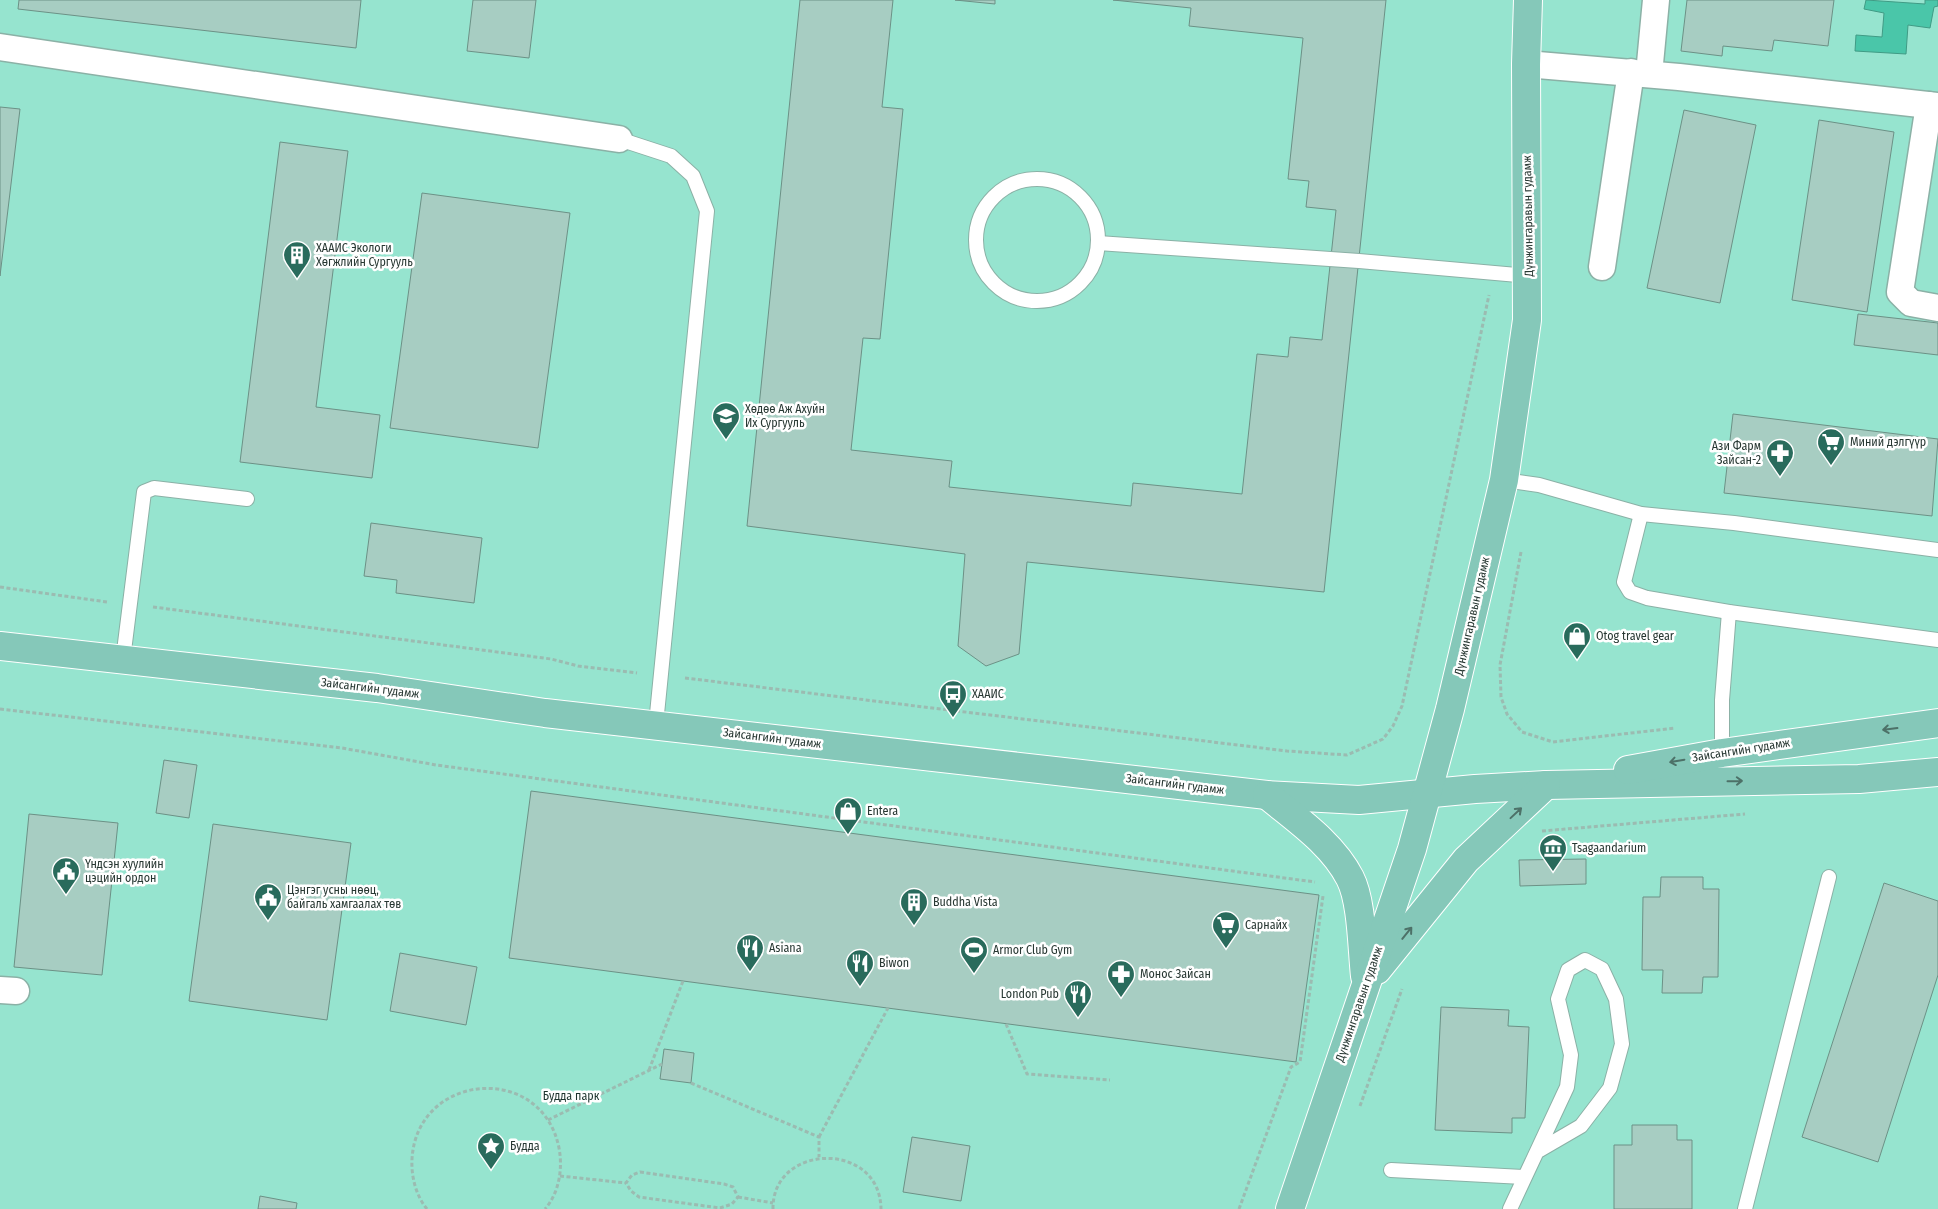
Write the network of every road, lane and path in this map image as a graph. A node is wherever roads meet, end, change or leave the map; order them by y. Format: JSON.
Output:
{"nodes":[{"id":1,"x":1528,"y":0,"type":"edge"},
{"id":2,"x":1656,"y":0,"type":"edge"},
{"id":3,"x":0,"y":47,"type":"edge"},
{"id":4,"x":1526,"y":64,"type":"junction"},
{"id":5,"x":1640,"y":73,"type":"junction"},
{"id":6,"x":1934,"y":105,"type":"edge"},
{"id":7,"x":619,"y":139,"type":"joint"},
{"id":8,"x":1098,"y":243,"type":"junction"},
{"id":9,"x":1602,"y":267,"type":"dead end"},
{"id":10,"x":1493,"y":272,"type":"junction"},
{"id":11,"x":1529,"y":276,"type":"junction"},
{"id":12,"x":1938,"y":308,"type":"edge"},
{"id":13,"x":1504,"y":480,"type":"junction"},
{"id":14,"x":247,"y":499,"type":"dead end"},
{"id":15,"x":1641,"y":514,"type":"junction"},
{"id":16,"x":1938,"y":550,"type":"edge"},
{"id":17,"x":1729,"y":612,"type":"junction"},
{"id":18,"x":1938,"y":640,"type":"edge"},
{"id":19,"x":0,"y":646,"type":"edge"},
{"id":20,"x":123,"y":658,"type":"junction"},
{"id":21,"x":0,"y":709,"type":"edge"},
{"id":22,"x":1938,"y":723,"type":"edge"},
{"id":23,"x":656,"y":724,"type":"junction"},
{"id":24,"x":1366,"y":746,"type":"dead end"},
{"id":25,"x":1722,"y":753,"type":"junction"},
{"id":26,"x":1938,"y":772,"type":"edge"},
{"id":27,"x":1546,"y":785,"type":"junction"},
{"id":28,"x":1427,"y":793,"type":"junction"},
{"id":29,"x":1267,"y":795,"type":"junction"},
{"id":30,"x":1552,"y":830,"type":"dead end"},
{"id":31,"x":1532,"y":832,"type":"dead end"},
{"id":32,"x":1829,"y":877,"type":"dead end"},
{"id":33,"x":1318,"y":882,"type":"dead end"},
{"id":34,"x":1324,"y":890,"type":"dead end"},
{"id":35,"x":683,"y":981,"type":"dead end"},
{"id":36,"x":1365,"y":985,"type":"junction"},
{"id":37,"x":1403,"y":987,"type":"dead end"},
{"id":38,"x":888,"y":1008,"type":"dead end"},
{"id":39,"x":1006,"y":1024,"type":"dead end"},
{"id":40,"x":662,"y":1064,"type":"dead end"},
{"id":41,"x":649,"y":1070,"type":"junction"},
{"id":42,"x":1110,"y":1080,"type":"dead end"},
{"id":43,"x":691,"y":1083,"type":"dead end"},
{"id":44,"x":1360,"y":1107,"type":"dead end"},
{"id":45,"x":548,"y":1120,"type":"junction"},
{"id":46,"x":819,"y":1137,"type":"junction"},
{"id":47,"x":1538,"y":1151,"type":"junction"},
{"id":48,"x":819,"y":1157,"type":"junction"},
{"id":49,"x":1391,"y":1170,"type":"dead end"},
{"id":50,"x":560,"y":1176,"type":"junction"},
{"id":51,"x":1523,"y":1178,"type":"junction"},
{"id":52,"x":626,"y":1183,"type":"junction"},
{"id":53,"x":738,"y":1197,"type":"junction"},
{"id":54,"x":773,"y":1203,"type":"junction"},
{"id":55,"x":427,"y":1209,"type":"edge"},
{"id":56,"x":545,"y":1209,"type":"edge"},
{"id":57,"x":774,"y":1209,"type":"edge"},
{"id":58,"x":881,"y":1209,"type":"edge"},
{"id":59,"x":1239,"y":1209,"type":"edge"},
{"id":60,"x":1290,"y":1209,"type":"edge"},
{"id":61,"x":1510,"y":1209,"type":"edge"},
{"id":62,"x":1745,"y":1209,"type":"edge"}],
"edges":[{"from":1,"to":4,"type":"main road","name":"Дүнжингаравын гудамж"},
{"from":2,"to":5,"type":"street"},
{"from":3,"to":7,"type":"street"},
{"from":4,"to":5,"type":"street"},
{"from":4,"to":11,"type":"main road","name":"Дүнжингаравын гудамж"},
{"from":5,"to":6,"type":"street"},
{"from":5,"to":9,"type":"street"},
{"from":6,"to":12,"type":"street"},
{"from":7,"to":23,"type":"lane"},
{"from":8,"to":8,"type":"lane"},
{"from":8,"to":10,"type":"lane"},
{"from":10,"to":11,"type":"lane"},
{"from":10,"to":24,"type":"path"},
{"from":11,"to":13,"type":"main road","name":"Дүнжингаравын гудамж"},
{"from":13,"to":15,"type":"lane"},
{"from":13,"to":28,"type":"main road","name":"Дүнжингаравын гудамж"},
{"from":14,"to":20,"type":"lane"},
{"from":15,"to":16,"type":"lane"},
{"from":15,"to":17,"type":"lane"},
{"from":17,"to":18,"type":"lane"},
{"from":17,"to":25,"type":"lane"},
{"from":19,"to":20,"type":"main road","name":"Зайсангийн гудамж"},
{"from":20,"to":23,"type":"main road","name":"Зайсангийн гудамж"},
{"from":21,"to":33,"type":"path"},
{"from":22,"to":25,"type":"main road","name":"Зайсангийн гудамж","one_way":true},
{"from":23,"to":29,"type":"main road","name":"Зайсангийн гудамж"},
{"from":25,"to":27,"type":"main road","name":"Зайсангийн гудамж","one_way":true},
{"from":27,"to":26,"type":"main road","name":"Зайсангийн гудамж","one_way":true},
{"from":27,"to":28,"type":"main road","name":"Зайсангийн гудамж"},
{"from":36,"to":27,"type":"main road","one_way":true},
{"from":28,"to":29,"type":"main road","name":"Зайсангийн гудамж"},
{"from":28,"to":36,"type":"main road","name":"Дүнжингаравын гудамж"},
{"from":29,"to":36,"type":"main road"},
{"from":30,"to":31,"type":"path"},
{"from":32,"to":62,"type":"lane"},
{"from":34,"to":59,"type":"path"},
{"from":35,"to":41,"type":"path"},
{"from":36,"to":60,"type":"main road","name":"Дүнжингаравын гудамж"},
{"from":37,"to":44,"type":"path"},
{"from":38,"to":46,"type":"path"},
{"from":39,"to":42,"type":"path"},
{"from":40,"to":41,"type":"path"},
{"from":41,"to":45,"type":"path"},
{"from":43,"to":46,"type":"path"},
{"from":45,"to":50,"type":"path"},
{"from":45,"to":55,"type":"path"},
{"from":46,"to":48,"type":"path"},
{"from":47,"to":47,"type":"lane"},
{"from":47,"to":51,"type":"lane"},
{"from":48,"to":54,"type":"path"},
{"from":48,"to":58,"type":"path"},
{"from":49,"to":51,"type":"lane"},
{"from":50,"to":52,"type":"path"},
{"from":50,"to":56,"type":"path"},
{"from":51,"to":61,"type":"lane"},
{"from":52,"to":53,"type":"path"},
{"from":52,"to":53,"type":"path"},
{"from":53,"to":54,"type":"path"},
{"from":54,"to":57,"type":"path"}]}
